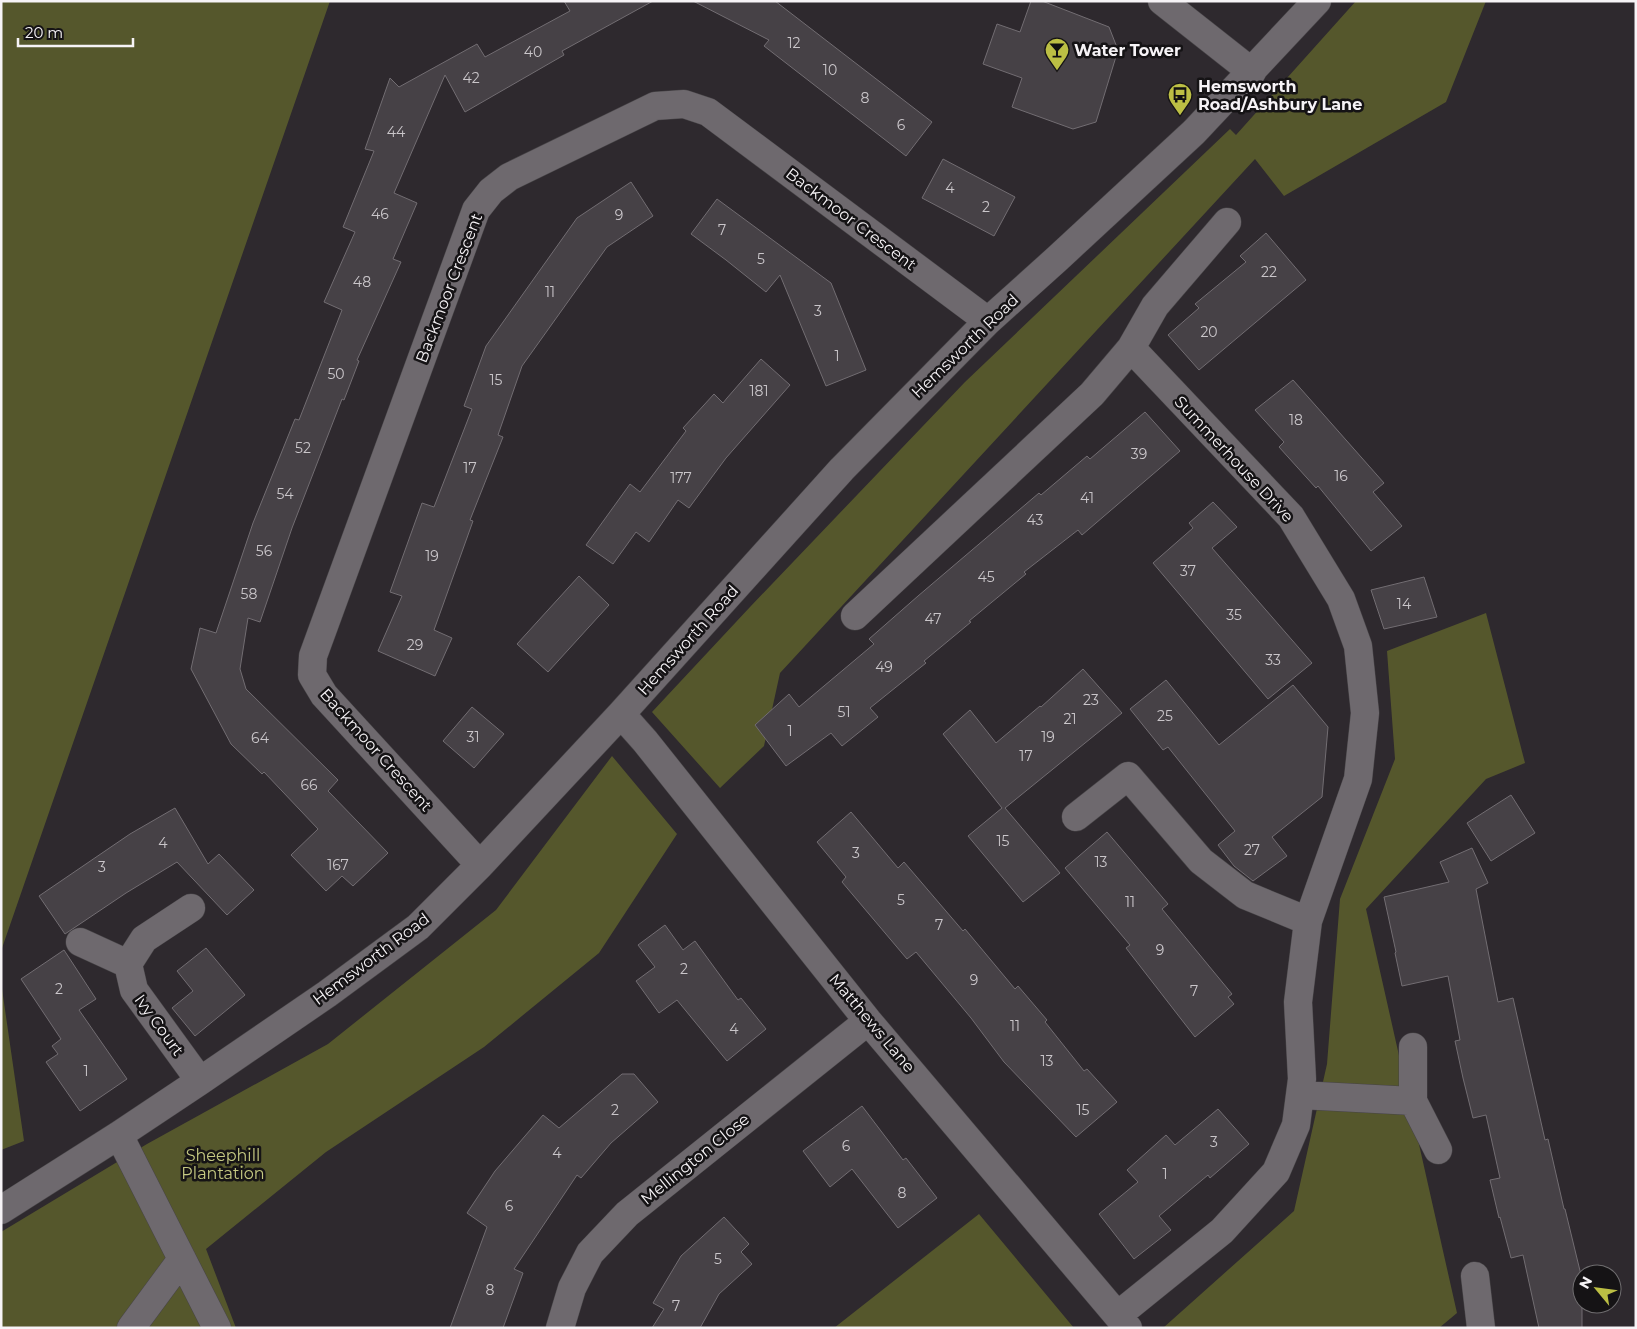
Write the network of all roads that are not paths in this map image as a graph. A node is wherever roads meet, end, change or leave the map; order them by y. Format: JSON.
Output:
{"nodes":[{"id":1,"x":1162,"y":1,"type":"edge"},
{"id":2,"x":1316,"y":1,"type":"edge"},
{"id":3,"x":1252,"y":72,"type":"junction"},
{"id":4,"x":1227,"y":222,"type":"dead end"},
{"id":5,"x":988,"y":321,"type":"junction"},
{"id":6,"x":1131,"y":348,"type":"junction"},
{"id":7,"x":855,"y":616,"type":"dead end"},
{"id":8,"x":621,"y":714,"type":"junction"},
{"id":9,"x":1076,"y":817,"type":"dead end"},
{"id":10,"x":480,"y":865,"type":"junction"},
{"id":11,"x":191,"y":908,"type":"dead end"},
{"id":12,"x":1308,"y":920,"type":"junction"},
{"id":13,"x":80,"y":942,"type":"dead end"},
{"id":14,"x":128,"y":964,"type":"junction"},
{"id":15,"x":868,"y":1021,"type":"junction"},
{"id":16,"x":1413,"y":1047,"type":"dead end"},
{"id":17,"x":200,"y":1081,"type":"junction"},
{"id":18,"x":1300,"y":1095,"type":"junction"},
{"id":19,"x":1413,"y":1101,"type":"junction"},
{"id":20,"x":119,"y":1136,"type":"junction"},
{"id":21,"x":1438,"y":1150,"type":"dead end"},
{"id":22,"x":1,"y":1210,"type":"edge"},
{"id":23,"x":182,"y":1259,"type":"junction"},
{"id":24,"x":1475,"y":1276,"type":"dead end"},
{"id":25,"x":1123,"y":1322,"type":"edge"},
{"id":26,"x":131,"y":1328,"type":"edge"},
{"id":27,"x":217,"y":1328,"type":"edge"},
{"id":28,"x":560,"y":1328,"type":"edge"},
{"id":29,"x":1481,"y":1328,"type":"edge"}],
"edges":[{"from":1,"to":3,"type":"street"},
{"from":2,"to":3,"type":"street","name":"Hemsworth Road"},
{"from":3,"to":5,"type":"street","name":"Hemsworth Road"},
{"from":4,"to":6,"type":"street"},
{"from":5,"to":8,"type":"street","name":"Hemsworth Road"},
{"from":5,"to":10,"type":"street","name":"Backmoor Crescent"},
{"from":6,"to":7,"type":"street"},
{"from":6,"to":12,"type":"street","name":"Summerhouse Drive"},
{"from":8,"to":10,"type":"street","name":"Hemsworth Road"},
{"from":8,"to":15,"type":"street","name":"Matthews Lane"},
{"from":9,"to":12,"type":"street"},
{"from":10,"to":17,"type":"street","name":"Hemsworth Road"},
{"from":11,"to":14,"type":"street"},
{"from":12,"to":18,"type":"street","name":"Summerhouse Drive"},
{"from":13,"to":14,"type":"street"},
{"from":14,"to":17,"type":"street","name":"Ivy Court"},
{"from":15,"to":25,"type":"street","name":"Matthews Lane"},
{"from":15,"to":28,"type":"street","name":"Mellington Close"},
{"from":16,"to":19,"type":"street"},
{"from":17,"to":20,"type":"street","name":"Hemsworth Road"},
{"from":18,"to":19,"type":"street"},
{"from":18,"to":25,"type":"street","name":"Summerhouse Drive"},
{"from":19,"to":21,"type":"street"},
{"from":20,"to":22,"type":"street","name":"Hemsworth Road"},
{"from":20,"to":23,"type":"street"},
{"from":23,"to":26,"type":"street"},
{"from":23,"to":27,"type":"street"},
{"from":24,"to":29,"type":"street"}]}
